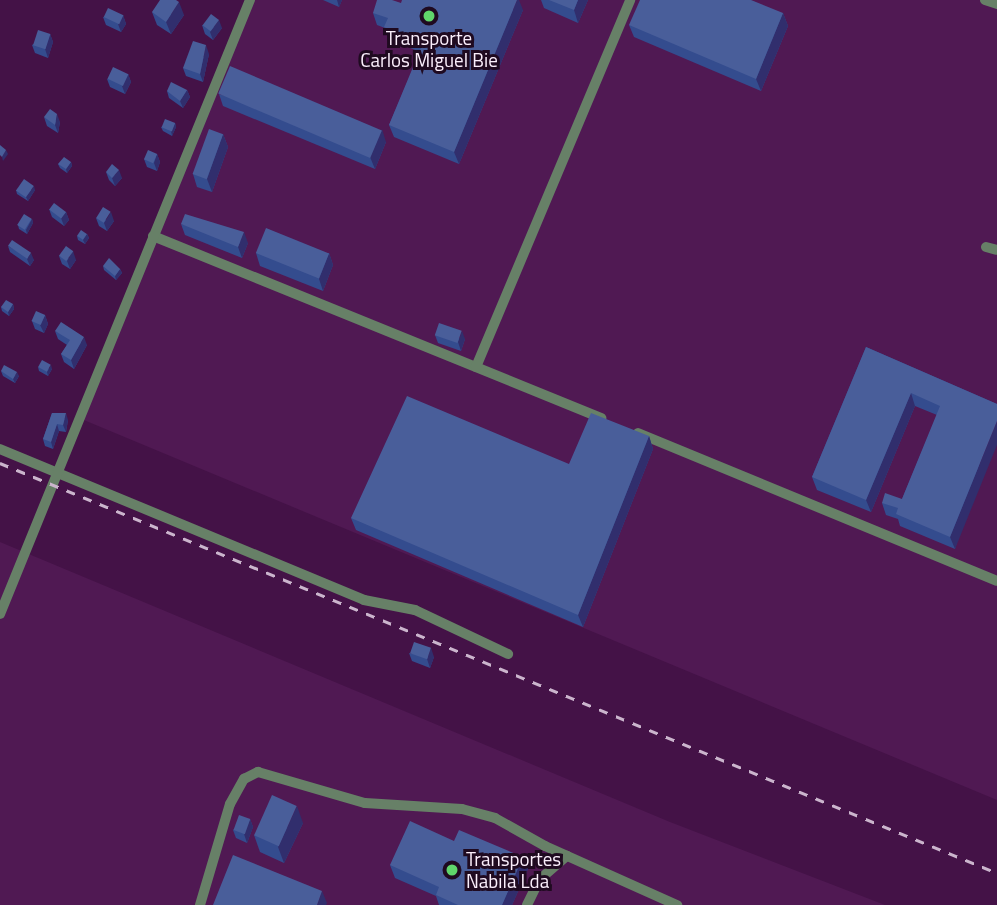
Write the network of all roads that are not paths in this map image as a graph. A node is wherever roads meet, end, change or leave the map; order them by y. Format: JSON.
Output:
{"nodes":[{"id":1,"x":250,"y":0,"type":"edge"},
{"id":2,"x":630,"y":0,"type":"edge"},
{"id":3,"x":985,"y":0,"type":"edge"},
{"id":4,"x":997,"y":4,"type":"edge"},
{"id":5,"x":153,"y":236,"type":"junction"},
{"id":6,"x":986,"y":247,"type":"dead end"},
{"id":7,"x":997,"y":250,"type":"edge"},
{"id":8,"x":476,"y":367,"type":"junction"},
{"id":9,"x":616,"y":424,"type":"edge"},
{"id":10,"x":629,"y":430,"type":"edge"},
{"id":11,"x":0,"y":449,"type":"edge"},
{"id":12,"x":59,"y":472,"type":"junction"},
{"id":13,"x":997,"y":581,"type":"edge"},
{"id":14,"x":0,"y":614,"type":"edge"},
{"id":15,"x":508,"y":654,"type":"dead end"},
{"id":16,"x":567,"y":856,"type":"junction"},
{"id":17,"x":200,"y":905,"type":"edge"},
{"id":18,"x":527,"y":905,"type":"edge"},
{"id":19,"x":677,"y":905,"type":"edge"}],
"edges":[{"from":1,"to":5,"type":"street"},
{"from":2,"to":8,"type":"street"},
{"from":3,"to":4,"type":"street"},
{"from":5,"to":8,"type":"street"},
{"from":5,"to":12,"type":"street"},
{"from":6,"to":7,"type":"street"},
{"from":8,"to":9,"type":"street"},
{"from":10,"to":13,"type":"street"},
{"from":11,"to":12,"type":"street"},
{"from":12,"to":14,"type":"street"},
{"from":12,"to":15,"type":"street"},
{"from":16,"to":17,"type":"street"},
{"from":16,"to":18,"type":"street"},
{"from":16,"to":19,"type":"street"}]}
